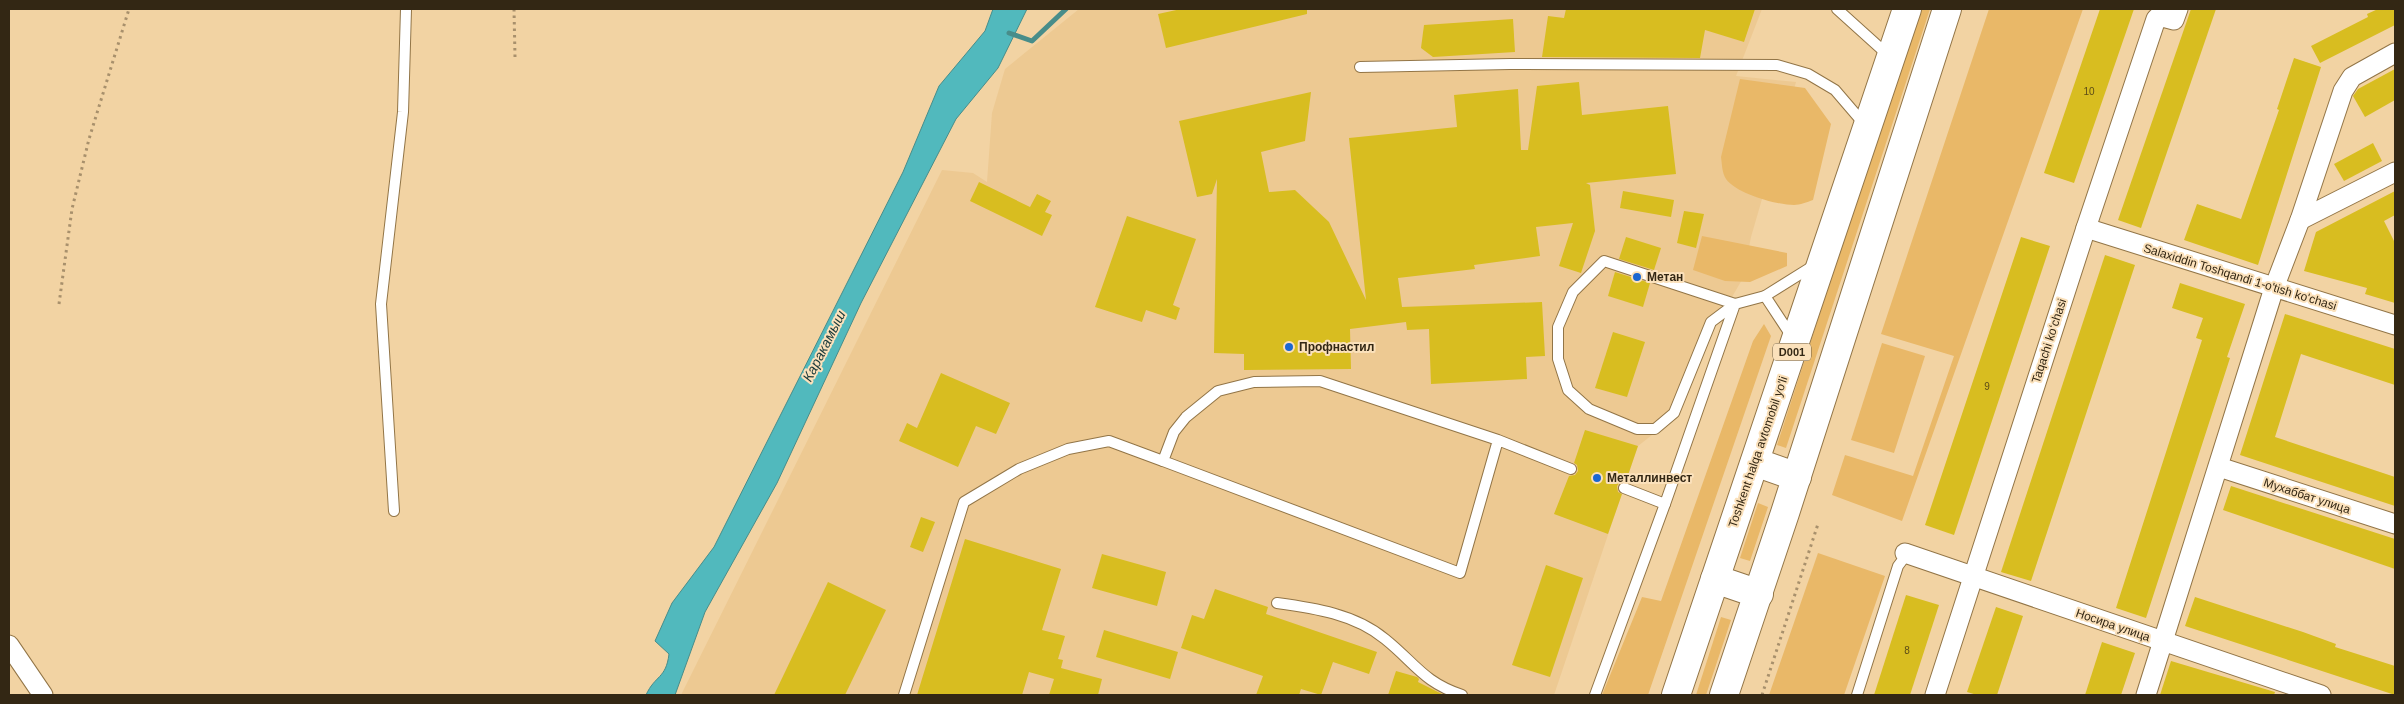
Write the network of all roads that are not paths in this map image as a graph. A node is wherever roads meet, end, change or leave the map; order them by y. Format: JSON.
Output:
{"nodes":[{"id":1,"x":406,"y":9,"type":"edge"},
{"id":2,"x":1837,"y":9,"type":"edge"},
{"id":3,"x":1907,"y":9,"type":"edge"},
{"id":4,"x":1947,"y":9,"type":"edge"},
{"id":5,"x":2178,"y":9,"type":"edge"},
{"id":6,"x":2395,"y":53,"type":"edge"},
{"id":7,"x":1891,"y":58,"type":"junction"},
{"id":8,"x":1360,"y":66,"type":"dead end"},
{"id":9,"x":1868,"y":128,"type":"junction"},
{"id":10,"x":2395,"y":172,"type":"edge"},
{"id":11,"x":2300,"y":220,"type":"junction"},
{"id":12,"x":2086,"y":228,"type":"junction"},
{"id":13,"x":1824,"y":258,"type":"junction"},
{"id":14,"x":2274,"y":288,"type":"junction"},
{"id":15,"x":1765,"y":296,"type":"junction"},
{"id":16,"x":1735,"y":304,"type":"junction"},
{"id":17,"x":2395,"y":325,"type":"edge"},
{"id":18,"x":1795,"y":342,"type":"junction"},
{"id":19,"x":1498,"y":440,"type":"junction"},
{"id":20,"x":1162,"y":461,"type":"junction"},
{"id":21,"x":1755,"y":462,"type":"junction"},
{"id":22,"x":2219,"y":467,"type":"junction"},
{"id":23,"x":1572,"y":468,"type":"dead end"},
{"id":24,"x":1797,"y":477,"type":"junction"},
{"id":25,"x":1624,"y":488,"type":"dead end"},
{"id":26,"x":1665,"y":504,"type":"junction"},
{"id":27,"x":394,"y":511,"type":"dead end"},
{"id":28,"x":2395,"y":524,"type":"edge"},
{"id":29,"x":1906,"y":554,"type":"joint"},
{"id":30,"x":1972,"y":576,"type":"junction"},
{"id":31,"x":1715,"y":579,"type":"junction"},
{"id":32,"x":1758,"y":594,"type":"junction"},
{"id":33,"x":1277,"y":602,"type":"dead end"},
{"id":34,"x":2163,"y":642,"type":"junction"},
{"id":35,"x":9,"y":645,"type":"edge"},
{"id":36,"x":43,"y":695,"type":"edge"},
{"id":37,"x":904,"y":695,"type":"edge"},
{"id":38,"x":1462,"y":695,"type":"edge"},
{"id":39,"x":1594,"y":695,"type":"edge"},
{"id":40,"x":1676,"y":695,"type":"edge"},
{"id":41,"x":1724,"y":695,"type":"edge"},
{"id":42,"x":1857,"y":695,"type":"edge"},
{"id":43,"x":1935,"y":695,"type":"edge"},
{"id":44,"x":2146,"y":695,"type":"edge"},
{"id":45,"x":2321,"y":695,"type":"edge"}],
"edges":[{"from":1,"to":27,"type":"lane"},
{"from":2,"to":7,"type":"lane"},
{"from":3,"to":7,"type":"highway","name":"Toshkent halqa avtomobil yo'li","number":"D001"},
{"from":4,"to":24,"type":"highway"},
{"from":5,"to":12,"type":"street","name":"Taqachi koʻchasi"},
{"from":6,"to":11,"type":"street"},
{"from":7,"to":9,"type":"highway","name":"Toshkent halqa avtomobil yo'li","number":"D001"},
{"from":8,"to":9,"type":"lane"},
{"from":9,"to":13,"type":"highway","name":"Toshkent halqa avtomobil yo'li","number":"D001"},
{"from":10,"to":11,"type":"street"},
{"from":11,"to":14,"type":"street"},
{"from":12,"to":14,"type":"street","name":"Salaxiddin Toshqandi 1-o'tish ko'chasi"},
{"from":12,"to":30,"type":"street","name":"Taqachi koʻchasi"},
{"from":13,"to":15,"type":"lane"},
{"from":13,"to":18,"type":"highway","name":"Toshkent halqa avtomobil yo'li","number":"D001"},
{"from":14,"to":17,"type":"street","name":"Salaxiddin Toshqandi 1-o'tish ko'chasi"},
{"from":14,"to":22,"type":"street"},
{"from":15,"to":16,"type":"lane"},
{"from":15,"to":18,"type":"lane"},
{"from":16,"to":16,"type":"lane"},
{"from":16,"to":26,"type":"lane"},
{"from":18,"to":21,"type":"highway","name":"Toshkent halqa avtomobil yo'li","number":"D001"},
{"from":19,"to":20,"type":"lane"},
{"from":19,"to":20,"type":"lane"},
{"from":19,"to":23,"type":"lane"},
{"from":20,"to":37,"type":"lane"},
{"from":21,"to":24,"type":"highway"},
{"from":21,"to":31,"type":"highway","name":"Toshkent halqa avtomobil yo'li","number":"D001"},
{"from":22,"to":28,"type":"street","name":"Мухаббат улица"},
{"from":22,"to":34,"type":"street"},
{"from":24,"to":32,"type":"highway"},
{"from":25,"to":26,"type":"lane"},
{"from":26,"to":39,"type":"lane"},
{"from":29,"to":30,"type":"street","name":"Носира улица"},
{"from":29,"to":42,"type":"lane"},
{"from":30,"to":34,"type":"street","name":"Носира улица"},
{"from":30,"to":43,"type":"street","name":"Taqachi koʻchasi"},
{"from":31,"to":32,"type":"highway"},
{"from":31,"to":40,"type":"highway","name":"Toshkent halqa avtomobil yo'li","number":"D001"},
{"from":32,"to":41,"type":"highway"},
{"from":33,"to":38,"type":"lane"},
{"from":34,"to":44,"type":"street"},
{"from":34,"to":45,"type":"street","name":"Носира улица"},
{"from":35,"to":36,"type":"street"}]}
